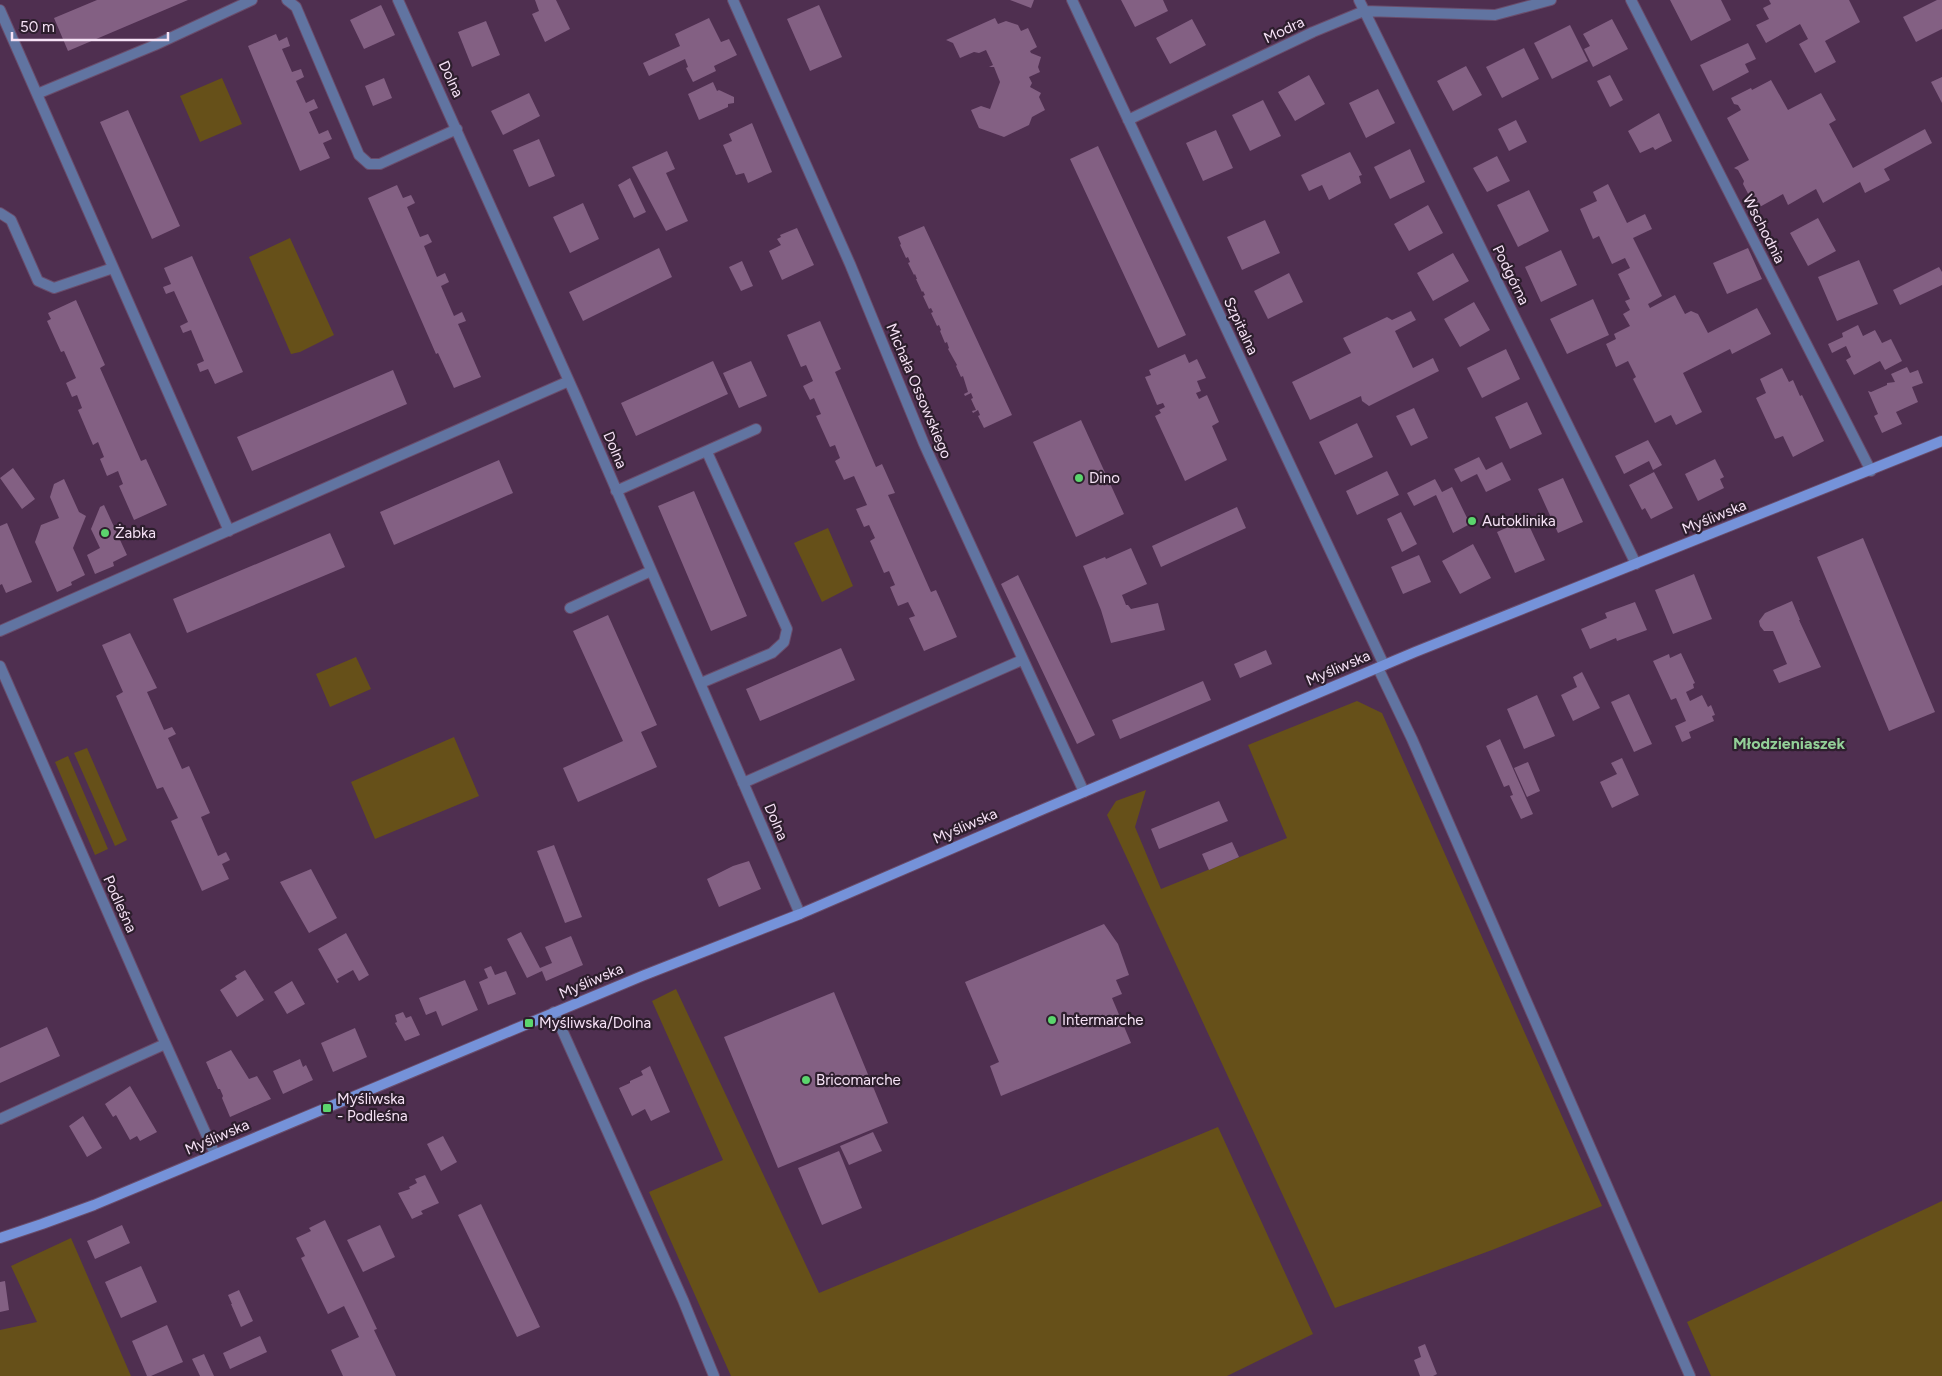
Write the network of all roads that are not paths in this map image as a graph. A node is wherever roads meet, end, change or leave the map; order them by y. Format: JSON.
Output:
{"nodes":[{"id":1,"x":252,"y":0,"type":"edge"},
{"id":2,"x":287,"y":0,"type":"edge"},
{"id":3,"x":398,"y":0,"type":"edge"},
{"id":4,"x":733,"y":0,"type":"edge"},
{"id":5,"x":1072,"y":0,"type":"edge"},
{"id":6,"x":1359,"y":0,"type":"edge"},
{"id":7,"x":1551,"y":0,"type":"edge"},
{"id":8,"x":1631,"y":0,"type":"edge"},
{"id":9,"x":0,"y":10,"type":"edge"},
{"id":10,"x":1364,"y":11,"type":"junction"},
{"id":11,"x":37,"y":94,"type":"junction"},
{"id":12,"x":1128,"y":120,"type":"junction"},
{"id":13,"x":458,"y":129,"type":"junction"},
{"id":14,"x":0,"y":213,"type":"edge"},
{"id":15,"x":113,"y":268,"type":"junction"},
{"id":16,"x":569,"y":381,"type":"junction"},
{"id":17,"x":756,"y":429,"type":"dead end"},
{"id":18,"x":1942,"y":441,"type":"edge"},
{"id":19,"x":707,"y":452,"type":"junction"},
{"id":20,"x":1870,"y":471,"type":"junction"},
{"id":21,"x":616,"y":491,"type":"junction"},
{"id":22,"x":229,"y":531,"type":"junction"},
{"id":23,"x":1636,"y":564,"type":"junction"},
{"id":24,"x":651,"y":571,"type":"junction"},
{"id":25,"x":570,"y":608,"type":"dead end"},
{"id":26,"x":0,"y":631,"type":"edge"},
{"id":27,"x":1022,"y":660,"type":"junction"},
{"id":28,"x":0,"y":666,"type":"edge"},
{"id":29,"x":1381,"y":666,"type":"junction"},
{"id":30,"x":701,"y":683,"type":"junction"},
{"id":31,"x":743,"y":783,"type":"junction"},
{"id":32,"x":1084,"y":792,"type":"junction"},
{"id":33,"x":800,"y":914,"type":"junction"},
{"id":34,"x":554,"y":1012,"type":"junction"},
{"id":35,"x":165,"y":1044,"type":"junction"},
{"id":36,"x":0,"y":1119,"type":"edge"},
{"id":37,"x":215,"y":1154,"type":"junction"},
{"id":38,"x":0,"y":1238,"type":"edge"},
{"id":39,"x":714,"y":1376,"type":"edge"},
{"id":40,"x":1690,"y":1376,"type":"edge"}],
"edges":[{"from":1,"to":11,"type":"street"},
{"from":2,"to":13,"type":"street"},
{"from":3,"to":13,"type":"street","name":"Dolna"},
{"from":4,"to":27,"type":"street","name":"Michała Ossowskiego"},
{"from":5,"to":12,"type":"street","name":"Szpitalna"},
{"from":6,"to":10,"type":"street","name":"Podgórna"},
{"from":7,"to":10,"type":"street","name":"Modra"},
{"from":8,"to":20,"type":"street","name":"Wschodnia"},
{"from":9,"to":11,"type":"street"},
{"from":10,"to":12,"type":"street","name":"Modra"},
{"from":10,"to":23,"type":"street","name":"Podgórna"},
{"from":11,"to":15,"type":"street"},
{"from":12,"to":29,"type":"street","name":"Szpitalna"},
{"from":13,"to":16,"type":"street","name":"Dolna"},
{"from":14,"to":15,"type":"street"},
{"from":15,"to":22,"type":"street"},
{"from":16,"to":21,"type":"street","name":"Dolna"},
{"from":16,"to":22,"type":"street"},
{"from":17,"to":19,"type":"street"},
{"from":18,"to":20,"type":"street","name":"Myśliwska"},
{"from":19,"to":21,"type":"street"},
{"from":19,"to":30,"type":"street"},
{"from":20,"to":23,"type":"street","name":"Myśliwska"},
{"from":21,"to":24,"type":"street","name":"Dolna"},
{"from":22,"to":26,"type":"street"},
{"from":23,"to":29,"type":"street","name":"Myśliwska"},
{"from":24,"to":25,"type":"street"},
{"from":24,"to":30,"type":"street","name":"Dolna"},
{"from":27,"to":31,"type":"street"},
{"from":27,"to":32,"type":"street","name":"Michała Ossowskiego"},
{"from":28,"to":35,"type":"street","name":"Podleśna"},
{"from":29,"to":32,"type":"street","name":"Myśliwska"},
{"from":29,"to":40,"type":"street","name":"Szpitalna"},
{"from":30,"to":31,"type":"street","name":"Dolna"},
{"from":31,"to":33,"type":"street","name":"Dolna"},
{"from":32,"to":33,"type":"street","name":"Myśliwska"},
{"from":33,"to":34,"type":"street","name":"Myśliwska"},
{"from":34,"to":37,"type":"street","name":"Myśliwska"},
{"from":34,"to":39,"type":"street"},
{"from":35,"to":36,"type":"street"},
{"from":35,"to":37,"type":"street","name":"Podleśna"},
{"from":37,"to":38,"type":"street","name":"Myśliwska"}]}
